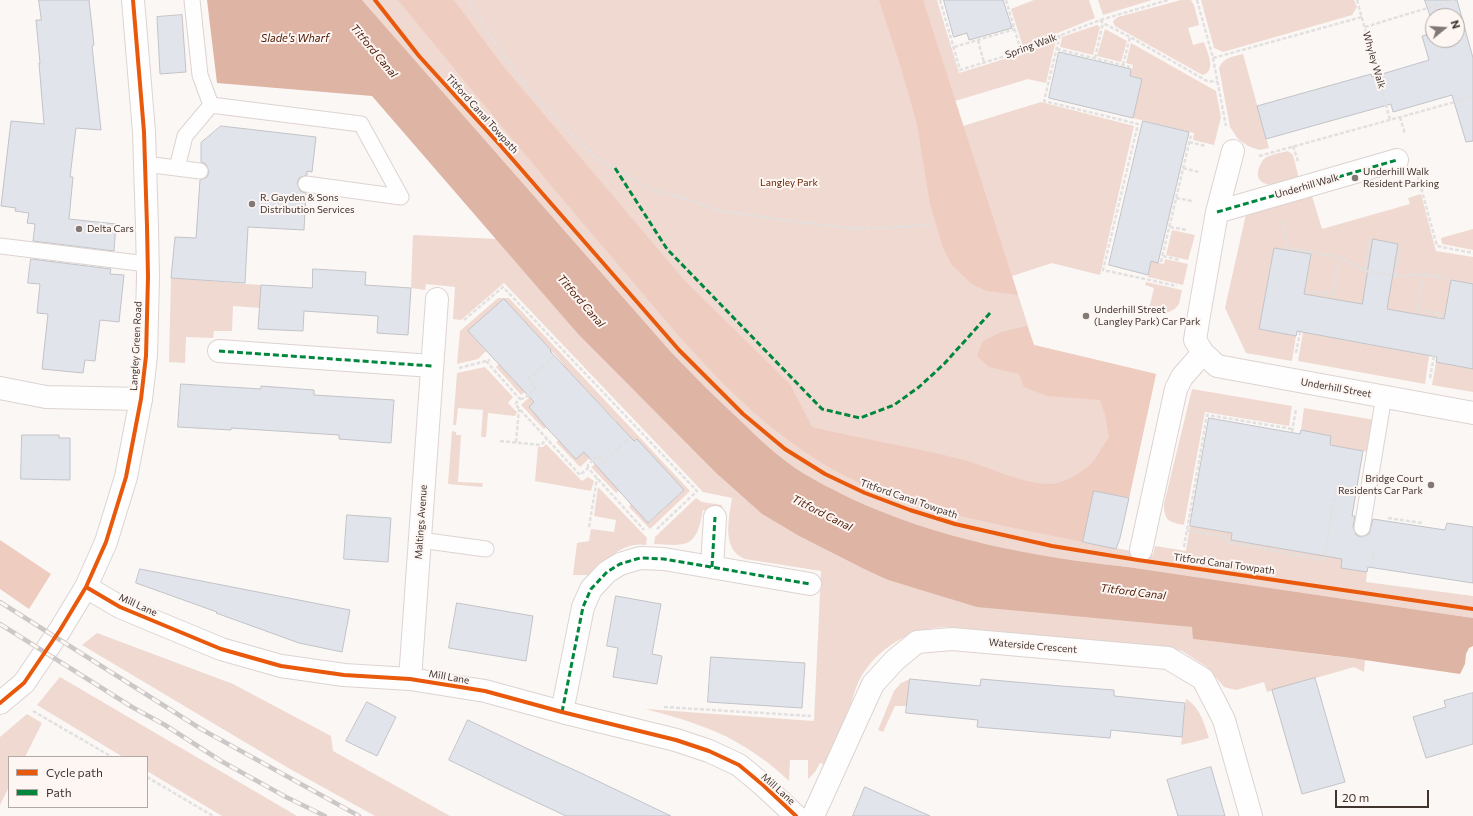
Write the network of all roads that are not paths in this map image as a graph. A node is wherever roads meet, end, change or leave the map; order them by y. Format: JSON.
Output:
{"nodes":[{"id":1,"x":133,"y":0,"type":"edge"},
{"id":2,"x":192,"y":0,"type":"edge"},
{"id":3,"x":211,"y":105,"type":"junction"},
{"id":4,"x":1233,"y":152,"type":"dead end"},
{"id":5,"x":1397,"y":160,"type":"dead end"},
{"id":6,"x":145,"y":164,"type":"junction"},
{"id":7,"x":177,"y":168,"type":"junction"},
{"id":8,"x":200,"y":171,"type":"dead end"},
{"id":9,"x":306,"y":184,"type":"dead end"},
{"id":10,"x":1218,"y":212,"type":"junction"},
{"id":11,"x":0,"y":246,"type":"edge"},
{"id":12,"x":147,"y":264,"type":"junction"},
{"id":13,"x":437,"y":299,"type":"dead end"},
{"id":14,"x":219,"y":350,"type":"dead end"},
{"id":15,"x":1203,"y":353,"type":"junction"},
{"id":16,"x":442,"y":368,"type":"junction"},
{"id":17,"x":0,"y":388,"type":"edge"},
{"id":18,"x":1384,"y":396,"type":"junction"},
{"id":19,"x":141,"y":399,"type":"junction"},
{"id":20,"x":1473,"y":413,"type":"edge"},
{"id":21,"x":715,"y":517,"type":"dead end"},
{"id":22,"x":1362,"y":528,"type":"dead end"},
{"id":23,"x":420,"y":540,"type":"junction"},
{"id":24,"x":486,"y":549,"type":"dead end"},
{"id":25,"x":1141,"y":550,"type":"dead end"},
{"id":26,"x":712,"y":567,"type":"junction"},
{"id":27,"x":810,"y":584,"type":"dead end"},
{"id":28,"x":86,"y":587,"type":"junction"},
{"id":29,"x":410,"y":678,"type":"junction"},
{"id":30,"x":0,"y":703,"type":"edge"},
{"id":31,"x":562,"y":712,"type":"junction"},
{"id":32,"x":796,"y":816,"type":"edge"},
{"id":33,"x":813,"y":816,"type":"edge"},
{"id":34,"x":1250,"y":816,"type":"edge"}],
"edges":[{"from":1,"to":6,"type":"street","name":"Langley Green Road"},
{"from":2,"to":3,"type":"lane"},
{"from":3,"to":7,"type":"lane"},
{"from":3,"to":9,"type":"lane"},
{"from":4,"to":10,"type":"street","name":"Underhill Street"},
{"from":5,"to":10,"type":"street","name":"Underhill Walk"},
{"from":6,"to":7,"type":"lane"},
{"from":6,"to":12,"type":"street","name":"Langley Green Road"},
{"from":7,"to":8,"type":"lane"},
{"from":10,"to":15,"type":"street","name":"Underhill Street"},
{"from":11,"to":12,"type":"lane"},
{"from":12,"to":19,"type":"street","name":"Langley Green Road"},
{"from":13,"to":16,"type":"street","name":"Maltings Avenue"},
{"from":14,"to":16,"type":"street"},
{"from":15,"to":18,"type":"street","name":"Underhill Street"},
{"from":15,"to":25,"type":"street"},
{"from":16,"to":23,"type":"street","name":"Maltings Avenue"},
{"from":17,"to":19,"type":"street"},
{"from":18,"to":20,"type":"street","name":"Underhill Street"},
{"from":18,"to":22,"type":"lane"},
{"from":19,"to":28,"type":"street","name":"Langley Green Road"},
{"from":21,"to":26,"type":"street"},
{"from":23,"to":24,"type":"lane"},
{"from":23,"to":29,"type":"street","name":"Maltings Avenue"},
{"from":26,"to":27,"type":"street"},
{"from":26,"to":31,"type":"street"},
{"from":28,"to":29,"type":"street","name":"Mill Lane"},
{"from":28,"to":30,"type":"street","name":"Langley Green Road"},
{"from":29,"to":31,"type":"street","name":"Mill Lane"},
{"from":31,"to":32,"type":"street","name":"Mill Lane"},
{"from":33,"to":34,"type":"street","name":"Waterside Crescent"}]}
